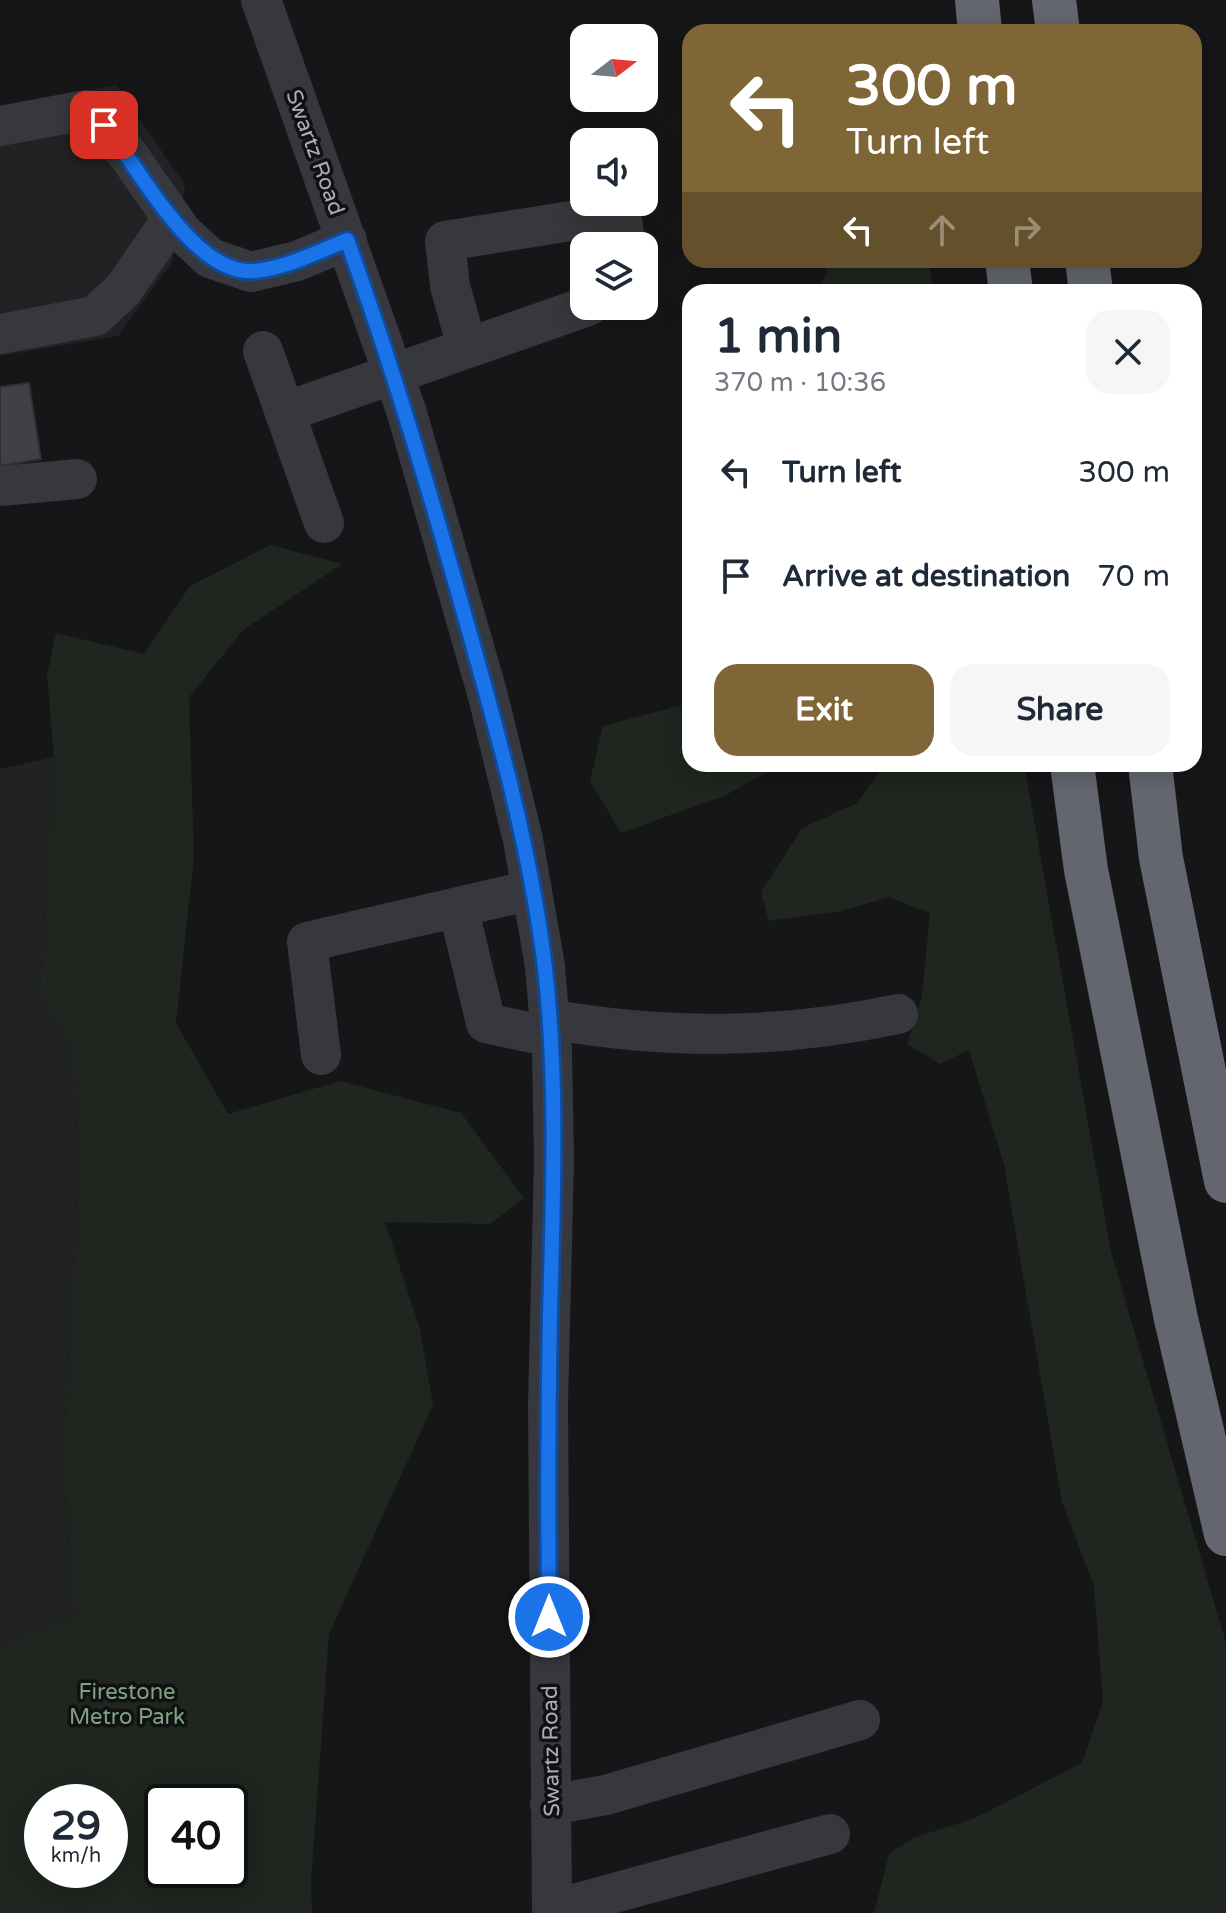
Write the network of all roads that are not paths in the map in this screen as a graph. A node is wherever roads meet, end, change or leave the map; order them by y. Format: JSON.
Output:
{"nodes":[{"id":1,"x":261,"y":0,"type":"edge"},
{"id":2,"x":977,"y":0,"type":"edge"},
{"id":3,"x":1054,"y":0,"type":"edge"},
{"id":4,"x":979,"y":24,"type":"edge"},
{"id":5,"x":1057,"y":24,"type":"edge"},
{"id":6,"x":3,"y":116,"type":"edge"},
{"id":7,"x":172,"y":219,"type":"junction"},
{"id":8,"x":624,"y":232,"type":"edge"},
{"id":9,"x":347,"y":240,"type":"junction"},
{"id":10,"x":570,"y":312,"type":"edge"},
{"id":11,"x":0,"y":334,"type":"edge"},
{"id":12,"x":467,"y":347,"type":"junction"},
{"id":13,"x":263,"y":351,"type":"dead end"},
{"id":14,"x":394,"y":372,"type":"junction"},
{"id":15,"x":285,"y":412,"type":"junction"},
{"id":16,"x":77,"y":479,"type":"dead end"},
{"id":17,"x":0,"y":486,"type":"edge"},
{"id":18,"x":324,"y":523,"type":"dead end"},
{"id":19,"x":1073,"y":772,"type":"edge"},
{"id":20,"x":1151,"y":772,"type":"edge"},
{"id":21,"x":532,"y":890,"type":"junction"},
{"id":22,"x":458,"y":907,"type":"junction"},
{"id":23,"x":898,"y":1014,"type":"dead end"},
{"id":24,"x":550,"y":1028,"type":"junction"},
{"id":25,"x":321,"y":1055,"type":"dead end"},
{"id":26,"x":1226,"y":1181,"type":"edge"},
{"id":27,"x":1226,"y":1534,"type":"edge"},
{"id":28,"x":860,"y":1720,"type":"dead end"},
{"id":29,"x":550,"y":1805,"type":"junction"},
{"id":30,"x":830,"y":1834,"type":"dead end"},
{"id":31,"x":552,"y":1911,"type":"edge"}],
"edges":[{"from":1,"to":9,"type":"street","name":"Swartz Road"},
{"from":2,"to":4,"type":"highway"},
{"from":3,"to":5,"type":"highway"},
{"from":6,"to":7,"type":"street"},
{"from":7,"to":9,"type":"street"},
{"from":7,"to":11,"type":"street"},
{"from":8,"to":12,"type":"street"},
{"from":9,"to":14,"type":"street","name":"Swartz Road"},
{"from":10,"to":12,"type":"street"},
{"from":12,"to":14,"type":"street"},
{"from":13,"to":15,"type":"street"},
{"from":14,"to":15,"type":"street"},
{"from":14,"to":21,"type":"street","name":"Swartz Road"},
{"from":15,"to":18,"type":"street"},
{"from":16,"to":17,"type":"street"},
{"from":19,"to":27,"type":"highway"},
{"from":20,"to":26,"type":"highway"},
{"from":21,"to":22,"type":"street"},
{"from":21,"to":24,"type":"street","name":"Swartz Road"},
{"from":22,"to":24,"type":"street"},
{"from":22,"to":25,"type":"street"},
{"from":23,"to":24,"type":"street"},
{"from":24,"to":29,"type":"street","name":"Swartz Road"},
{"from":28,"to":29,"type":"street"},
{"from":29,"to":31,"type":"street","name":"Swartz Road"},
{"from":30,"to":31,"type":"street"}]}
